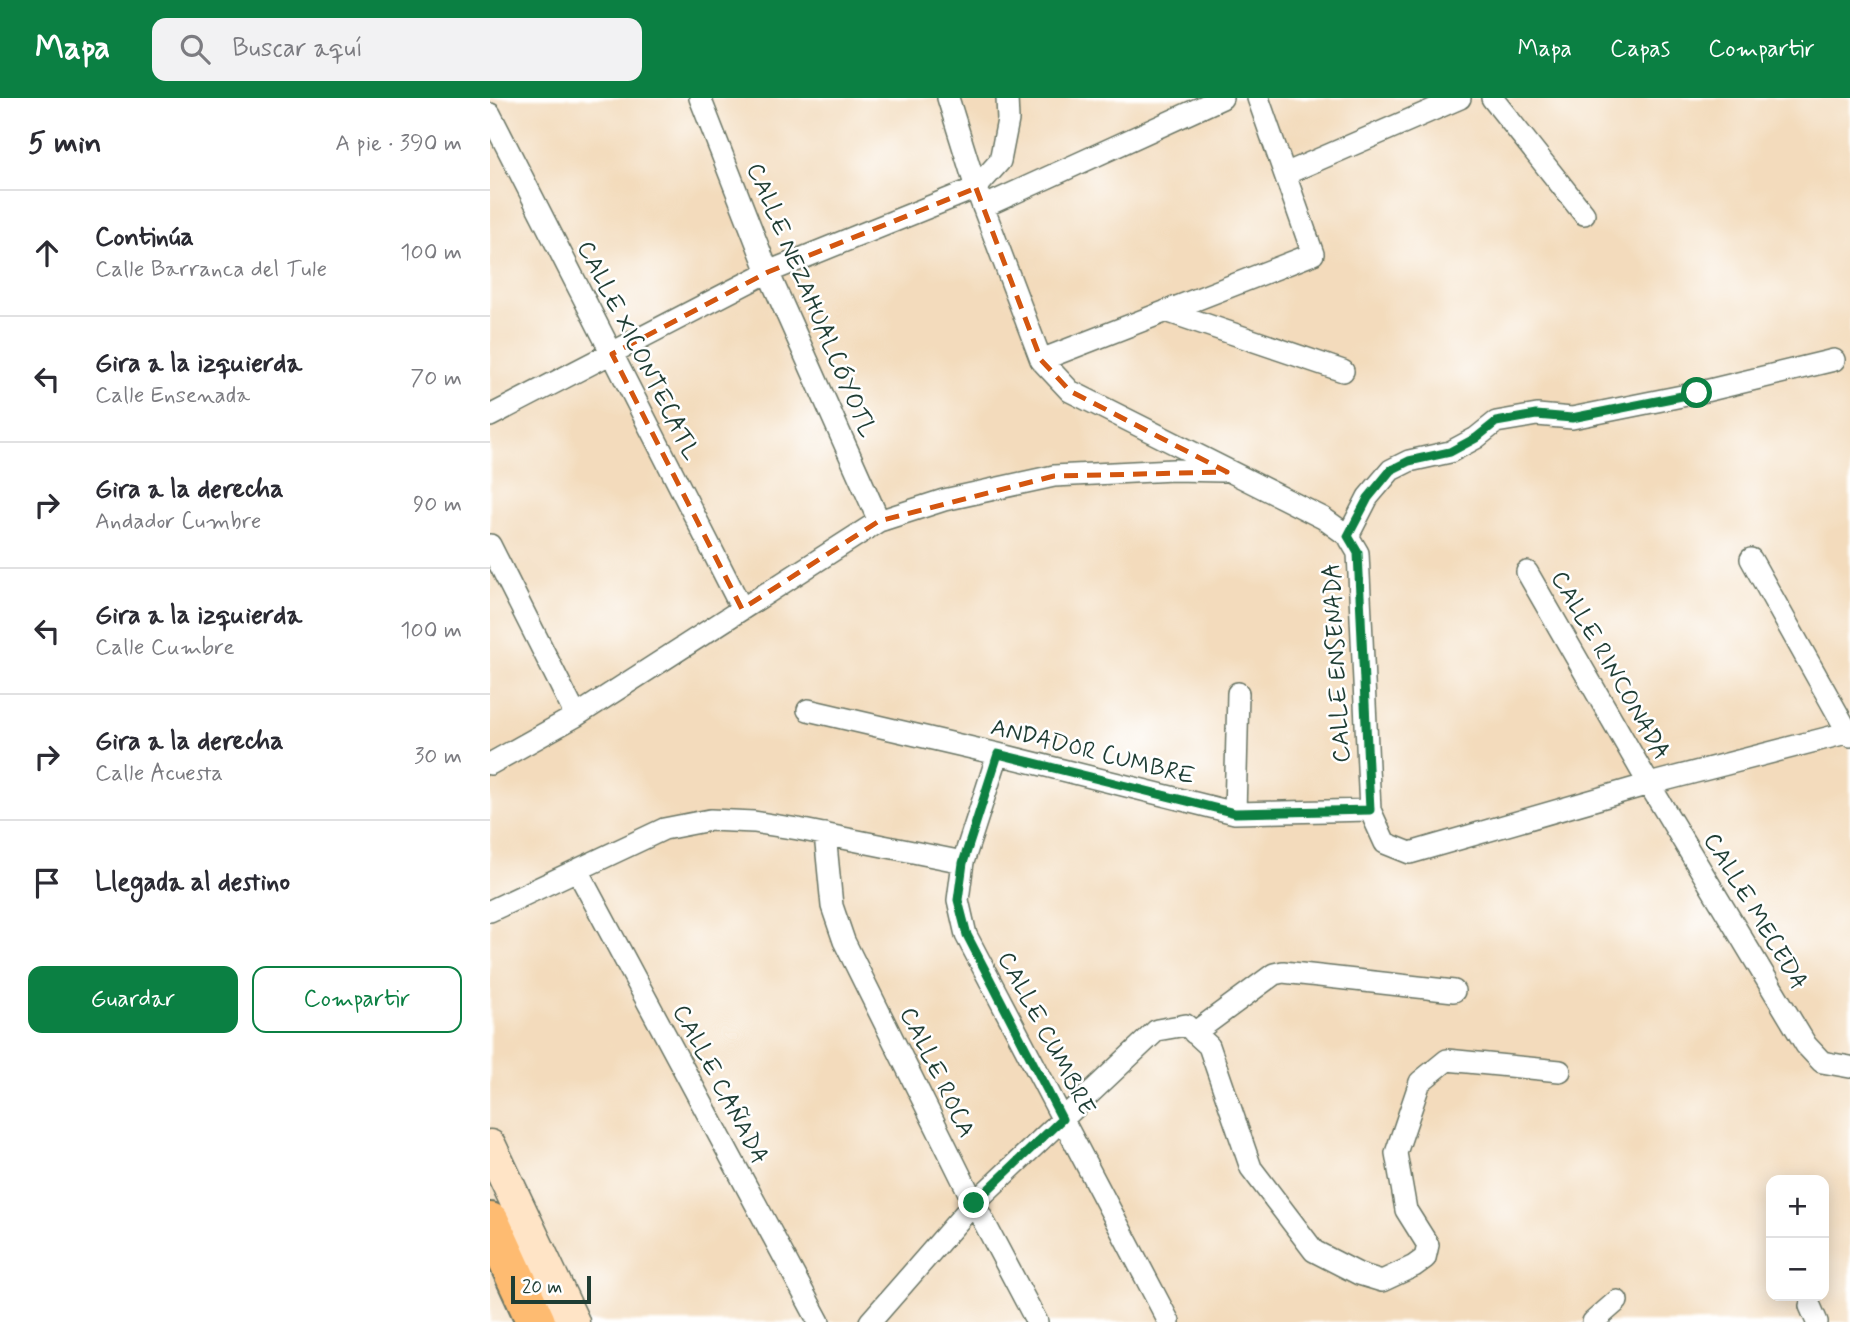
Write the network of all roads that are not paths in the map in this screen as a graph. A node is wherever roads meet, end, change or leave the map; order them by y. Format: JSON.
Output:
{"nodes":[{"id":1,"x":700,"y":98,"type":"edge"},
{"id":2,"x":948,"y":98,"type":"edge"},
{"id":3,"x":1007,"y":98,"type":"edge"},
{"id":4,"x":1222,"y":98,"type":"edge"},
{"id":5,"x":1258,"y":98,"type":"edge"},
{"id":6,"x":1460,"y":98,"type":"edge"},
{"id":7,"x":1492,"y":98,"type":"edge"},
{"id":8,"x":490,"y":114,"type":"edge"},
{"id":9,"x":1285,"y":174,"type":"junction"},
{"id":10,"x":980,"y":198,"type":"junction"},
{"id":11,"x":1584,"y":214,"type":"dead end"},
{"id":12,"x":768,"y":272,"type":"junction"},
{"id":13,"x":1166,"y":311,"type":"junction"},
{"id":14,"x":612,"y":354,"type":"junction"},
{"id":15,"x":1041,"y":360,"type":"junction"},
{"id":16,"x":1834,"y":360,"type":"dead end"},
{"id":17,"x":1343,"y":371,"type":"dead end"},
{"id":18,"x":490,"y":416,"type":"edge"},
{"id":19,"x":1227,"y":472,"type":"junction"},
{"id":20,"x":879,"y":521,"type":"junction"},
{"id":21,"x":1348,"y":536,"type":"junction"},
{"id":22,"x":490,"y":545,"type":"edge"},
{"id":23,"x":1751,"y":559,"type":"dead end"},
{"id":24,"x":1527,"y":572,"type":"dead end"},
{"id":25,"x":742,"y":609,"type":"junction"},
{"id":26,"x":1238,"y":693,"type":"dead end"},
{"id":27,"x":807,"y":710,"type":"dead end"},
{"id":28,"x":576,"y":716,"type":"junction"},
{"id":29,"x":1849,"y":733,"type":"edge"},
{"id":30,"x":998,"y":754,"type":"junction"},
{"id":31,"x":490,"y":764,"type":"edge"},
{"id":32,"x":1649,"y":784,"type":"junction"},
{"id":33,"x":1370,"y":810,"type":"junction"},
{"id":34,"x":1235,"y":813,"type":"junction"},
{"id":35,"x":825,"y":834,"type":"junction"},
{"id":36,"x":963,"y":863,"type":"junction"},
{"id":37,"x":577,"y":870,"type":"junction"},
{"id":38,"x":490,"y":911,"type":"edge"},
{"id":39,"x":1454,"y":991,"type":"dead end"},
{"id":40,"x":1194,"y":1032,"type":"junction"},
{"id":41,"x":1850,"y":1067,"type":"edge"},
{"id":42,"x":1560,"y":1071,"type":"dead end"},
{"id":43,"x":1062,"y":1119,"type":"junction"},
{"id":44,"x":490,"y":1146,"type":"edge"},
{"id":45,"x":974,"y":1203,"type":"junction"},
{"id":46,"x":490,"y":1222,"type":"edge"},
{"id":47,"x":517,"y":1277,"type":"junction"},
{"id":48,"x":1617,"y":1301,"type":"dead end"},
{"id":49,"x":536,"y":1322,"type":"edge"},
{"id":50,"x":557,"y":1322,"type":"edge"},
{"id":51,"x":573,"y":1322,"type":"edge"},
{"id":52,"x":818,"y":1322,"type":"edge"},
{"id":53,"x":870,"y":1322,"type":"edge"},
{"id":54,"x":1037,"y":1322,"type":"edge"},
{"id":55,"x":1169,"y":1322,"type":"edge"},
{"id":56,"x":1593,"y":1322,"type":"edge"}],
"edges":[{"from":1,"to":12,"type":"street","name":"CALLE NEZAHUALCÓYOTL"},
{"from":2,"to":10,"type":"street","name":"CALLE ENSENADA"},
{"from":3,"to":10,"type":"street"},
{"from":4,"to":10,"type":"street"},
{"from":5,"to":9,"type":"street"},
{"from":6,"to":9,"type":"street"},
{"from":7,"to":11,"type":"street"},
{"from":8,"to":14,"type":"street","name":"CALLE XICONTECATL"},
{"from":9,"to":13,"type":"street"},
{"from":10,"to":12,"type":"street"},
{"from":10,"to":15,"type":"street","name":"CALLE ENSENADA"},
{"from":12,"to":14,"type":"street"},
{"from":12,"to":20,"type":"street","name":"CALLE NEZAHUALCÓYOTL"},
{"from":13,"to":15,"type":"street"},
{"from":13,"to":17,"type":"street"},
{"from":14,"to":18,"type":"street"},
{"from":14,"to":25,"type":"street","name":"CALLE XICONTECATL"},
{"from":15,"to":19,"type":"street","name":"CALLE ENSENADA"},
{"from":16,"to":21,"type":"street"},
{"from":19,"to":20,"type":"street"},
{"from":19,"to":21,"type":"street","name":"CALLE ENSENADA"},
{"from":20,"to":25,"type":"street"},
{"from":21,"to":33,"type":"street","name":"CALLE ENSENADA"},
{"from":22,"to":28,"type":"street"},
{"from":23,"to":29,"type":"street"},
{"from":24,"to":32,"type":"street","name":"CALLE RINCONADA"},
{"from":25,"to":28,"type":"street"},
{"from":26,"to":34,"type":"street"},
{"from":27,"to":30,"type":"street","name":"ANDADOR CUMBRE"},
{"from":28,"to":31,"type":"street"},
{"from":29,"to":32,"type":"street","name":"CALLE ENSENADA"},
{"from":30,"to":34,"type":"street","name":"ANDADOR CUMBRE"},
{"from":30,"to":36,"type":"street","name":"CALLE CUMBRE"},
{"from":32,"to":33,"type":"street","name":"CALLE ENSENADA"},
{"from":32,"to":41,"type":"street","name":"CALLE MECEDA"},
{"from":33,"to":34,"type":"street","name":"ANDADOR CUMBRE"},
{"from":35,"to":36,"type":"street"},
{"from":35,"to":37,"type":"street"},
{"from":35,"to":45,"type":"street","name":"CALLE ROCA"},
{"from":36,"to":43,"type":"street","name":"CALLE CUMBRE"},
{"from":37,"to":38,"type":"street"},
{"from":37,"to":52,"type":"street","name":"CALLE CAÑADA"},
{"from":39,"to":40,"type":"street"},
{"from":40,"to":42,"type":"street"},
{"from":40,"to":43,"type":"street"},
{"from":43,"to":45,"type":"street"},
{"from":43,"to":55,"type":"street","name":"CALLE CUMBRE"},
{"from":44,"to":51,"type":"main road"},
{"from":45,"to":53,"type":"street"},
{"from":45,"to":54,"type":"street","name":"CALLE ROCA"},
{"from":46,"to":47,"type":"highway"},
{"from":47,"to":49,"type":"highway"},
{"from":47,"to":50,"type":"highway"},
{"from":48,"to":56,"type":"street"}]}
